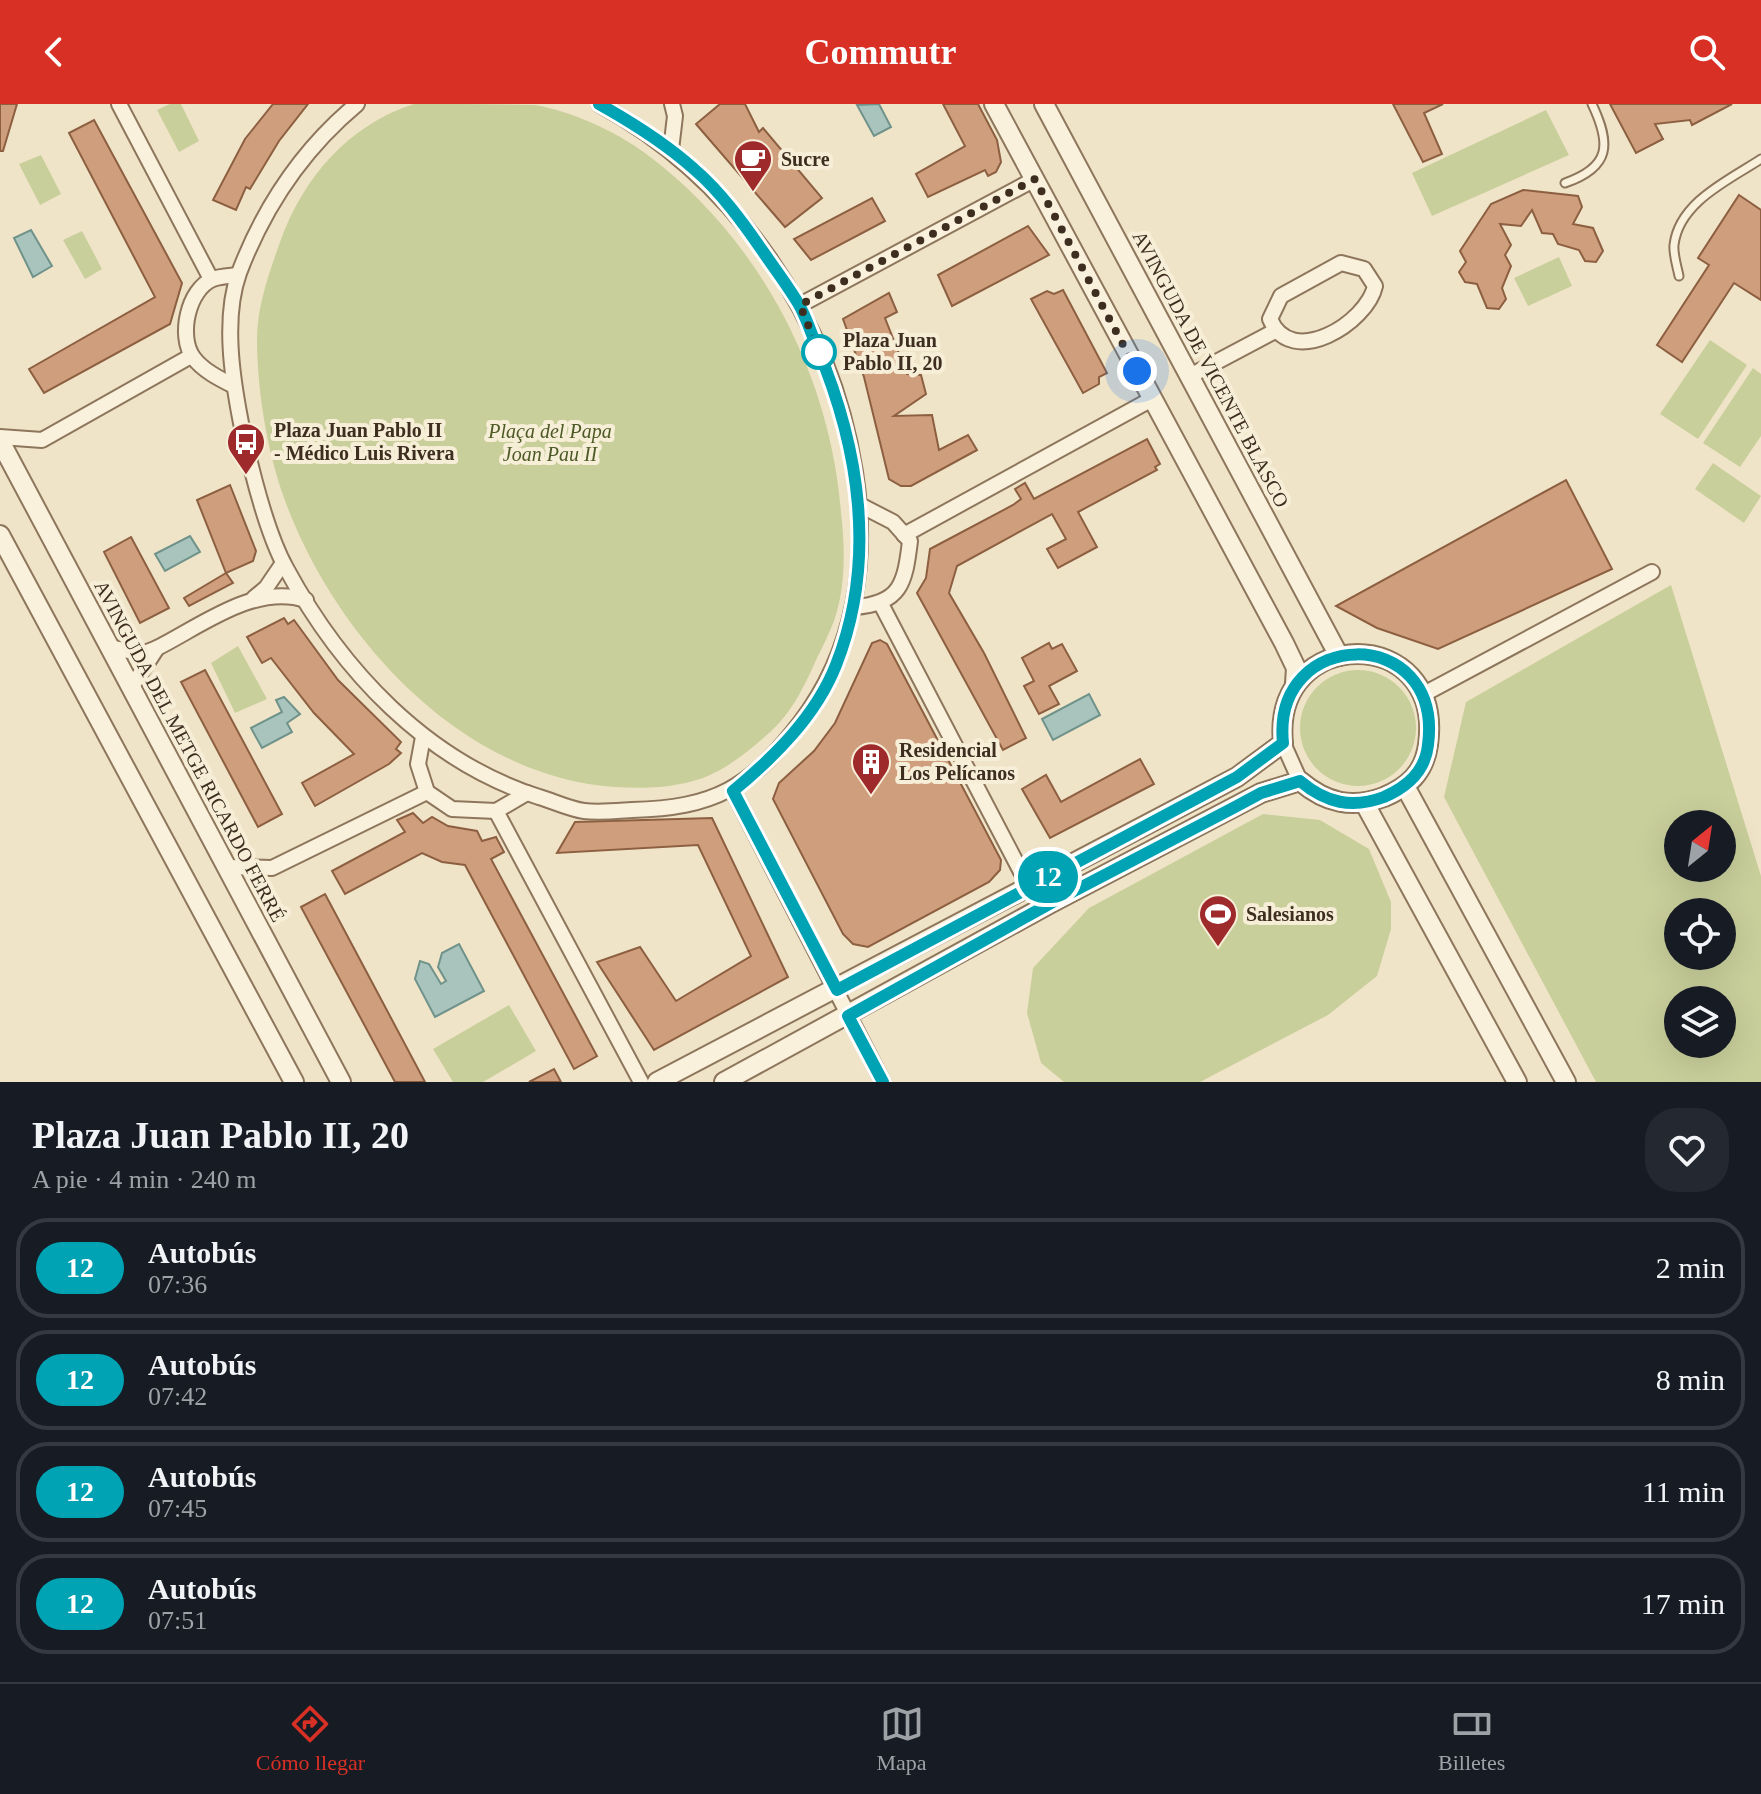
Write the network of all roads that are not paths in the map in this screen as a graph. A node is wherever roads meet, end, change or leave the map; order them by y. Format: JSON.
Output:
{"nodes":[{"id":1,"x":119,"y":104,"type":"edge"},
{"id":2,"x":357,"y":104,"type":"edge"},
{"id":3,"x":599,"y":104,"type":"edge"},
{"id":4,"x":672,"y":104,"type":"edge"},
{"id":5,"x":994,"y":104,"type":"edge"},
{"id":6,"x":1044,"y":104,"type":"edge"},
{"id":7,"x":1592,"y":104,"type":"edge"},
{"id":8,"x":671,"y":150,"type":"junction"},
{"id":9,"x":1761,"y":159,"type":"edge"},
{"id":10,"x":1035,"y":179,"type":"junction"},
{"id":11,"x":1565,"y":183,"type":"dead end"},
{"id":12,"x":238,"y":275,"type":"junction"},
{"id":13,"x":1679,"y":276,"type":"dead end"},
{"id":14,"x":211,"y":279,"type":"junction"},
{"id":15,"x":800,"y":305,"type":"junction"},
{"id":16,"x":1275,"y":331,"type":"junction"},
{"id":17,"x":191,"y":356,"type":"junction"},
{"id":18,"x":1190,"y":376,"type":"junction"},
{"id":19,"x":234,"y":386,"type":"junction"},
{"id":20,"x":1152,"y":399,"type":"junction"},
{"id":21,"x":0,"y":439,"type":"edge"},
{"id":22,"x":858,"y":504,"type":"junction"},
{"id":23,"x":0,"y":535,"type":"edge"},
{"id":24,"x":904,"y":535,"type":"junction"},
{"id":25,"x":283,"y":563,"type":"junction"},
{"id":26,"x":1652,"y":572,"type":"dead end"},
{"id":27,"x":306,"y":600,"type":"junction"},
{"id":28,"x":250,"y":601,"type":"junction"},
{"id":29,"x":881,"y":604,"type":"junction"},
{"id":30,"x":854,"y":607,"type":"junction"},
{"id":31,"x":110,"y":647,"type":"junction"},
{"id":32,"x":157,"y":648,"type":"junction"},
{"id":33,"x":1339,"y":656,"type":"junction"},
{"id":34,"x":1295,"y":683,"type":"junction"},
{"id":35,"x":131,"y":688,"type":"junction"},
{"id":36,"x":1424,"y":694,"type":"junction"},
{"id":37,"x":423,"y":737,"type":"junction"},
{"id":38,"x":1283,"y":743,"type":"junction"},
{"id":39,"x":1300,"y":781,"type":"junction"},
{"id":40,"x":1406,"y":788,"type":"junction"},
{"id":41,"x":733,"y":791,"type":"junction"},
{"id":42,"x":427,"y":792,"type":"junction"},
{"id":43,"x":527,"y":793,"type":"junction"},
{"id":44,"x":1365,"y":804,"type":"junction"},
{"id":45,"x":496,"y":811,"type":"junction"},
{"id":46,"x":226,"y":867,"type":"junction"},
{"id":47,"x":1029,"y":887,"type":"junction"},
{"id":48,"x":837,"y":990,"type":"junction"},
{"id":49,"x":848,"y":1016,"type":"junction"},
{"id":50,"x":294,"y":1082,"type":"edge"},
{"id":51,"x":341,"y":1082,"type":"edge"},
{"id":52,"x":641,"y":1082,"type":"edge"},
{"id":53,"x":657,"y":1082,"type":"edge"},
{"id":54,"x":724,"y":1082,"type":"edge"},
{"id":55,"x":883,"y":1082,"type":"edge"},
{"id":56,"x":1517,"y":1082,"type":"edge"},
{"id":57,"x":1566,"y":1082,"type":"edge"}],
"edges":[{"from":1,"to":14,"type":"street"},
{"from":2,"to":12,"type":"street"},
{"from":3,"to":8,"type":"street"},
{"from":4,"to":8,"type":"street"},
{"from":5,"to":10,"type":"street"},
{"from":6,"to":18,"type":"street","name":"AVINGUDA DE VICENTE BLASCO"},
{"from":7,"to":11,"type":"lane"},
{"from":8,"to":15,"type":"street"},
{"from":9,"to":13,"type":"lane"},
{"from":10,"to":15,"type":"street"},
{"from":10,"to":20,"type":"street"},
{"from":12,"to":14,"type":"street"},
{"from":12,"to":19,"type":"street"},
{"from":14,"to":17,"type":"street"},
{"from":15,"to":22,"type":"street"},
{"from":16,"to":16,"type":"street"},
{"from":16,"to":18,"type":"street"},
{"from":17,"to":19,"type":"street"},
{"from":17,"to":21,"type":"street"},
{"from":18,"to":33,"type":"street","name":"AVINGUDA DE VICENTE BLASCO"},
{"from":19,"to":25,"type":"street"},
{"from":20,"to":24,"type":"street"},
{"from":20,"to":34,"type":"street"},
{"from":21,"to":31,"type":"street","name":"AVINGUDA DEL METGE RICARDO FERRÉ"},
{"from":22,"to":24,"type":"street"},
{"from":22,"to":30,"type":"street"},
{"from":23,"to":50,"type":"street"},
{"from":24,"to":29,"type":"street"},
{"from":25,"to":27,"type":"street"},
{"from":25,"to":28,"type":"street"},
{"from":26,"to":36,"type":"street"},
{"from":27,"to":28,"type":"street"},
{"from":27,"to":37,"type":"street"},
{"from":28,"to":32,"type":"street"},
{"from":29,"to":30,"type":"street"},
{"from":29,"to":47,"type":"street"},
{"from":30,"to":41,"type":"street"},
{"from":31,"to":32,"type":"street"},
{"from":31,"to":35,"type":"street","name":"AVINGUDA DEL METGE RICARDO FERRÉ"},
{"from":32,"to":35,"type":"street"},
{"from":33,"to":34,"type":"street"},
{"from":33,"to":36,"type":"street"},
{"from":34,"to":38,"type":"street"},
{"from":35,"to":46,"type":"street","name":"AVINGUDA DEL METGE RICARDO FERRÉ"},
{"from":36,"to":40,"type":"street"},
{"from":37,"to":42,"type":"street"},
{"from":37,"to":43,"type":"street"},
{"from":38,"to":39,"type":"street"},
{"from":38,"to":47,"type":"street"},
{"from":39,"to":44,"type":"street"},
{"from":39,"to":49,"type":"street"},
{"from":40,"to":44,"type":"street"},
{"from":40,"to":57,"type":"street"},
{"from":41,"to":43,"type":"street"},
{"from":41,"to":48,"type":"street"},
{"from":42,"to":45,"type":"street"},
{"from":42,"to":46,"type":"street"},
{"from":43,"to":45,"type":"street"},
{"from":44,"to":56,"type":"street"},
{"from":45,"to":52,"type":"street"},
{"from":46,"to":51,"type":"street","name":"AVINGUDA DEL METGE RICARDO FERRÉ"},
{"from":47,"to":48,"type":"street"},
{"from":48,"to":49,"type":"street"},
{"from":48,"to":53,"type":"street"},
{"from":49,"to":54,"type":"street"},
{"from":49,"to":55,"type":"street"}]}
